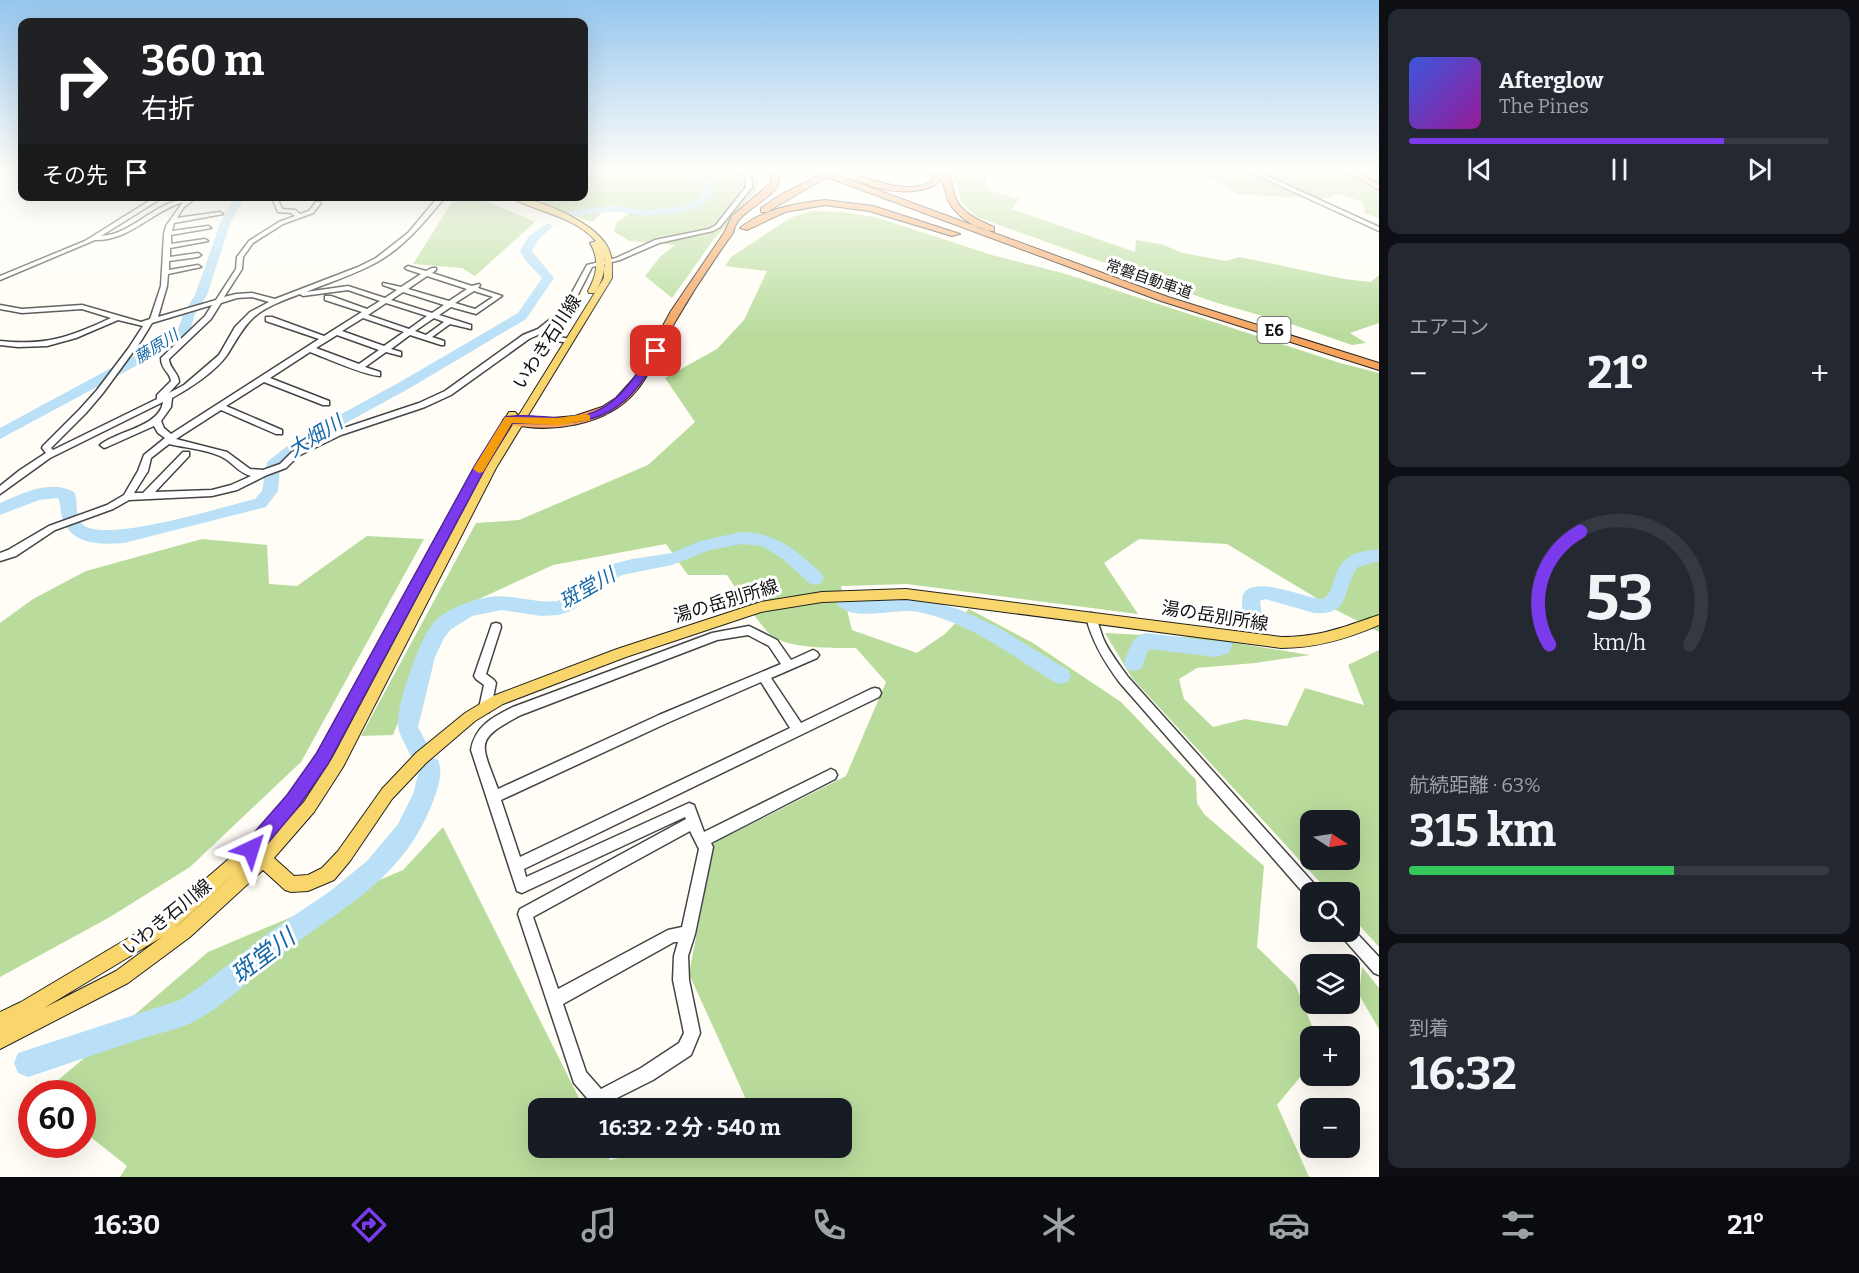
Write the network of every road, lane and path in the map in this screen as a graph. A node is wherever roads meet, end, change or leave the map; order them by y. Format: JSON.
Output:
{"nodes":[{"id":1,"x":119,"y":224,"type":"edge"},
{"id":2,"x":136,"y":224,"type":"edge"},
{"id":3,"x":171,"y":224,"type":"edge"},
{"id":4,"x":281,"y":224,"type":"edge"},
{"id":5,"x":418,"y":224,"type":"edge"},
{"id":6,"x":565,"y":224,"type":"edge"},
{"id":7,"x":578,"y":224,"type":"edge"},
{"id":8,"x":720,"y":224,"type":"edge"},
{"id":9,"x":732,"y":224,"type":"edge"},
{"id":10,"x":740,"y":224,"type":"edge"},
{"id":11,"x":748,"y":224,"type":"edge"},
{"id":12,"x":752,"y":224,"type":"edge"},
{"id":13,"x":923,"y":224,"type":"edge"},
{"id":14,"x":954,"y":224,"type":"edge"},
{"id":15,"x":962,"y":224,"type":"edge"},
{"id":16,"x":981,"y":224,"type":"edge"},
{"id":17,"x":208,"y":228,"type":"dead end"},
{"id":18,"x":744,"y":228,"type":"junction"},
{"id":19,"x":728,"y":233,"type":"junction"},
{"id":20,"x":167,"y":234,"type":"junction"},
{"id":21,"x":97,"y":238,"type":"junction"},
{"id":22,"x":205,"y":241,"type":"dead end"},
{"id":23,"x":167,"y":247,"type":"junction"},
{"id":24,"x":198,"y":255,"type":"dead end"},
{"id":25,"x":167,"y":259,"type":"junction"},
{"id":26,"x":605,"y":261,"type":"junction"},
{"id":27,"x":198,"y":267,"type":"dead end"},
{"id":28,"x":408,"y":268,"type":"dead end"},
{"id":29,"x":434,"y":269,"type":"dead end"},
{"id":30,"x":166,"y":272,"type":"junction"},
{"id":31,"x":426,"y":274,"type":"junction"},
{"id":32,"x":0,"y":278,"type":"edge"},
{"id":33,"x":384,"y":284,"type":"dead end"},
{"id":34,"x":476,"y":286,"type":"junction"},
{"id":35,"x":403,"y":289,"type":"junction"},
{"id":36,"x":294,"y":292,"type":"junction"},
{"id":37,"x":1170,"y":296,"type":"junction"},
{"id":38,"x":328,"y":298,"type":"dead end"},
{"id":39,"x":217,"y":300,"type":"junction"},
{"id":40,"x":386,"y":300,"type":"junction"},
{"id":41,"x":274,"y":301,"type":"junction"},
{"id":42,"x":450,"y":304,"type":"junction"},
{"id":43,"x":1181,"y":306,"type":"junction"},
{"id":44,"x":0,"y":307,"type":"edge"},
{"id":45,"x":365,"y":314,"type":"junction"},
{"id":46,"x":433,"y":316,"type":"junction"},
{"id":47,"x":116,"y":318,"type":"junction"},
{"id":48,"x":269,"y":319,"type":"dead end"},
{"id":49,"x":151,"y":321,"type":"junction"},
{"id":50,"x":449,"y":321,"type":"junction"},
{"id":51,"x":468,"y":327,"type":"dead end"},
{"id":52,"x":541,"y":331,"type":"junction"},
{"id":53,"x":337,"y":332,"type":"junction"},
{"id":54,"x":410,"y":332,"type":"junction"},
{"id":55,"x":427,"y":338,"type":"junction"},
{"id":56,"x":326,"y":339,"type":"junction"},
{"id":57,"x":564,"y":340,"type":"junction"},
{"id":58,"x":0,"y":343,"type":"edge"},
{"id":59,"x":441,"y":343,"type":"dead end"},
{"id":60,"x":310,"y":349,"type":"junction"},
{"id":61,"x":385,"y":349,"type":"junction"},
{"id":62,"x":656,"y":351,"type":"junction"},
{"id":63,"x":398,"y":354,"type":"dead end"},
{"id":64,"x":1379,"y":360,"type":"edge"},
{"id":65,"x":1379,"y":367,"type":"edge"},
{"id":66,"x":359,"y":368,"type":"junction"},
{"id":67,"x":377,"y":374,"type":"dead end"},
{"id":68,"x":265,"y":379,"type":"junction"},
{"id":69,"x":168,"y":398,"type":"junction"},
{"id":70,"x":159,"y":402,"type":"junction"},
{"id":71,"x":326,"y":403,"type":"dead end"},
{"id":72,"x":221,"y":407,"type":"junction"},
{"id":73,"x":513,"y":421,"type":"junction"},
{"id":74,"x":157,"y":422,"type":"junction"},
{"id":75,"x":279,"y":432,"type":"dead end"},
{"id":76,"x":171,"y":438,"type":"junction"},
{"id":77,"x":104,"y":445,"type":"dead end"},
{"id":78,"x":52,"y":454,"type":"junction"},
{"id":79,"x":186,"y":454,"type":"dead end"},
{"id":80,"x":265,"y":472,"type":"junction"},
{"id":81,"x":0,"y":491,"type":"edge"},
{"id":82,"x":146,"y":496,"type":"junction"},
{"id":83,"x":127,"y":497,"type":"junction"},
{"id":84,"x":0,"y":557,"type":"edge"},
{"id":85,"x":1091,"y":617,"type":"junction"},
{"id":86,"x":1379,"y":620,"type":"edge"},
{"id":87,"x":496,"y":627,"type":"dead end"},
{"id":88,"x":813,"y":654,"type":"dead end"},
{"id":89,"x":788,"y":665,"type":"junction"},
{"id":90,"x":576,"y":669,"type":"junction"},
{"id":91,"x":763,"y":676,"type":"junction"},
{"id":92,"x":582,"y":684,"type":"junction"},
{"id":93,"x":875,"y":693,"type":"dead end"},
{"id":94,"x":485,"y":708,"type":"junction"},
{"id":95,"x":798,"y":729,"type":"junction"},
{"id":96,"x":831,"y":776,"type":"dead end"},
{"id":97,"x":494,"y":797,"type":"junction"},
{"id":98,"x":693,"y":822,"type":"junction"},
{"id":99,"x":701,"y":841,"type":"junction"},
{"id":100,"x":251,"y":849,"type":"junction"},
{"id":101,"x":262,"y":860,"type":"junction"},
{"id":102,"x":515,"y":866,"type":"junction"},
{"id":103,"x":1303,"y":882,"type":"edge"},
{"id":104,"x":688,"y":934,"type":"junction"},
{"id":105,"x":1356,"y":942,"type":"edge"},
{"id":106,"x":1379,"y":968,"type":"edge"},
{"id":107,"x":554,"y":1000,"type":"junction"},
{"id":108,"x":0,"y":1021,"type":"edge"},
{"id":109,"x":0,"y":1040,"type":"edge"}],
"edges":[{"from":1,"to":21,"type":"street"},
{"from":2,"to":21,"type":"street"},
{"from":3,"to":20,"type":"street"},
{"from":4,"to":39,"type":"street"},
{"from":5,"to":36,"type":"street"},
{"from":6,"to":26,"type":"main road"},
{"from":7,"to":26,"type":"main road"},
{"from":8,"to":26,"type":"street"},
{"from":9,"to":19,"type":"highway"},
{"from":10,"to":19,"type":"highway"},
{"from":11,"to":18,"type":"highway"},
{"from":12,"to":18,"type":"highway"},
{"from":13,"to":43,"type":"highway"},
{"from":14,"to":43,"type":"highway","name":"常磐自動車道","number":"E6"},
{"from":15,"to":37,"type":"highway","name":"常磐自動車道","number":"E6"},
{"from":16,"to":37,"type":"highway"},
{"from":17,"to":20,"type":"street"},
{"from":18,"to":62,"type":"highway"},
{"from":19,"to":62,"type":"highway"},
{"from":20,"to":23,"type":"street"},
{"from":21,"to":32,"type":"street"},
{"from":22,"to":23,"type":"street"},
{"from":23,"to":25,"type":"street"},
{"from":24,"to":25,"type":"street"},
{"from":25,"to":30,"type":"street"},
{"from":26,"to":52,"type":"street"},
{"from":26,"to":57,"type":"main road","name":"いわき石川線"},
{"from":27,"to":30,"type":"street"},
{"from":28,"to":31,"type":"street"},
{"from":29,"to":31,"type":"street"},
{"from":30,"to":49,"type":"street"},
{"from":31,"to":34,"type":"street"},
{"from":31,"to":35,"type":"street"},
{"from":33,"to":35,"type":"street"},
{"from":34,"to":42,"type":"street"},
{"from":34,"to":42,"type":"street"},
{"from":35,"to":40,"type":"street"},
{"from":35,"to":42,"type":"street"},
{"from":36,"to":40,"type":"street"},
{"from":36,"to":41,"type":"street"},
{"from":37,"to":64,"type":"highway","name":"常磐自動車道","number":"E6"},
{"from":38,"to":45,"type":"street"},
{"from":39,"to":41,"type":"street"},
{"from":39,"to":49,"type":"street"},
{"from":39,"to":70,"type":"street"},
{"from":40,"to":45,"type":"street"},
{"from":40,"to":46,"type":"street"},
{"from":41,"to":69,"type":"street"},
{"from":42,"to":46,"type":"street"},
{"from":43,"to":65,"type":"highway","name":"常磐自動車道","number":"E6"},
{"from":44,"to":47,"type":"street"},
{"from":45,"to":53,"type":"street"},
{"from":45,"to":54,"type":"street"},
{"from":46,"to":50,"type":"street"},
{"from":46,"to":54,"type":"street"},
{"from":47,"to":49,"type":"street"},
{"from":47,"to":58,"type":"street"},
{"from":48,"to":56,"type":"street"},
{"from":49,"to":78,"type":"street"},
{"from":50,"to":51,"type":"street"},
{"from":50,"to":55,"type":"street"},
{"from":52,"to":57,"type":"street"},
{"from":52,"to":80,"type":"street"},
{"from":53,"to":56,"type":"street"},
{"from":53,"to":61,"type":"street"},
{"from":54,"to":55,"type":"street"},
{"from":54,"to":61,"type":"street"},
{"from":55,"to":59,"type":"street"},
{"from":56,"to":60,"type":"street"},
{"from":57,"to":73,"type":"main road","name":"いわき石川線"},
{"from":60,"to":66,"type":"street"},
{"from":60,"to":68,"type":"street"},
{"from":61,"to":63,"type":"street"},
{"from":61,"to":66,"type":"street"},
{"from":62,"to":73,"type":"highway"},
{"from":66,"to":67,"type":"street"},
{"from":68,"to":71,"type":"street"},
{"from":68,"to":72,"type":"street"},
{"from":69,"to":70,"type":"street"},
{"from":69,"to":74,"type":"street"},
{"from":70,"to":78,"type":"street"},
{"from":72,"to":75,"type":"street"},
{"from":72,"to":76,"type":"street"},
{"from":73,"to":100,"type":"main road","name":"いわき石川線"},
{"from":73,"to":101,"type":"main road","name":"いわき石川線"},
{"from":74,"to":76,"type":"street"},
{"from":74,"to":77,"type":"street"},
{"from":76,"to":80,"type":"street"},
{"from":76,"to":83,"type":"street"},
{"from":78,"to":81,"type":"street"},
{"from":79,"to":82,"type":"street"},
{"from":80,"to":82,"type":"street"},
{"from":82,"to":83,"type":"street"},
{"from":83,"to":84,"type":"street"},
{"from":85,"to":86,"type":"main road","name":"湯の岳別所線"},
{"from":85,"to":90,"type":"main road","name":"湯の岳別所線"},
{"from":85,"to":103,"type":"street"},
{"from":87,"to":94,"type":"street"},
{"from":88,"to":89,"type":"street"},
{"from":89,"to":91,"type":"street"},
{"from":89,"to":92,"type":"street"},
{"from":90,"to":92,"type":"street"},
{"from":90,"to":94,"type":"main road","name":"湯の岳別所線"},
{"from":91,"to":95,"type":"street"},
{"from":91,"to":97,"type":"street"},
{"from":92,"to":97,"type":"street"},
{"from":93,"to":95,"type":"street"},
{"from":94,"to":101,"type":"main road","name":"湯の岳別所線"},
{"from":95,"to":102,"type":"street"},
{"from":96,"to":99,"type":"street"},
{"from":97,"to":102,"type":"street"},
{"from":98,"to":99,"type":"street"},
{"from":98,"to":102,"type":"street"},
{"from":98,"to":107,"type":"street"},
{"from":99,"to":104,"type":"street"},
{"from":100,"to":101,"type":"main road","name":"湯の岳別所線"},
{"from":100,"to":108,"type":"main road","name":"いわき石川線"},
{"from":101,"to":109,"type":"main road","name":"いわき石川線"},
{"from":104,"to":107,"type":"street"},
{"from":104,"to":107,"type":"street"},
{"from":105,"to":106,"type":"street"}]}
